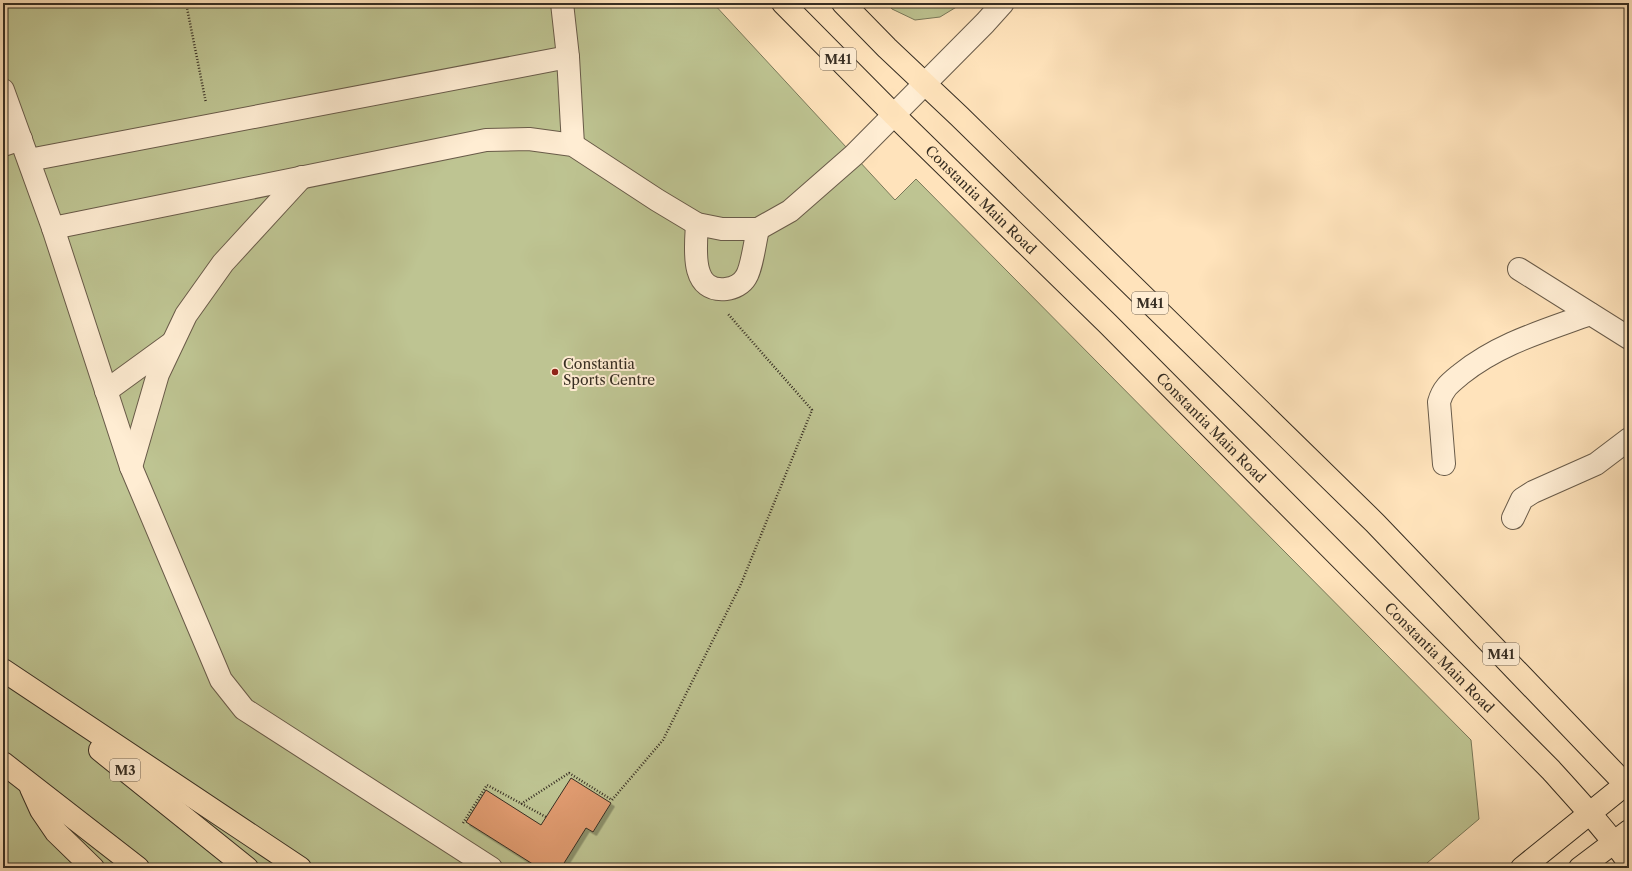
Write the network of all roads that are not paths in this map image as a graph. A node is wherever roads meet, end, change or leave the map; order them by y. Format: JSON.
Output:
{"nodes":[{"id":1,"x":562,"y":3,"type":"edge"},
{"id":2,"x":783,"y":3,"type":"edge"},
{"id":3,"x":843,"y":3,"type":"edge"},
{"id":4,"x":1003,"y":3,"type":"edge"},
{"id":5,"x":568,"y":57,"type":"junction"},
{"id":6,"x":924,"y":84,"type":"junction"},
{"id":7,"x":3,"y":90,"type":"edge"},
{"id":8,"x":894,"y":115,"type":"junction"},
{"id":9,"x":12,"y":142,"type":"edge"},
{"id":10,"x":573,"y":144,"type":"junction"},
{"id":11,"x":28,"y":160,"type":"junction"},
{"id":12,"x":302,"y":177,"type":"junction"},
{"id":13,"x":697,"y":224,"type":"junction"},
{"id":14,"x":53,"y":228,"type":"junction"},
{"id":15,"x":758,"y":229,"type":"junction"},
{"id":16,"x":1519,"y":269,"type":"dead end"},
{"id":17,"x":1590,"y":314,"type":"junction"},
{"id":18,"x":1629,"y":338,"type":"edge"},
{"id":19,"x":173,"y":343,"type":"junction"},
{"id":20,"x":106,"y":391,"type":"junction"},
{"id":21,"x":1629,"y":439,"type":"edge"},
{"id":22,"x":1444,"y":464,"type":"dead end"},
{"id":23,"x":131,"y":467,"type":"junction"},
{"id":24,"x":1513,"y":518,"type":"dead end"},
{"id":25,"x":3,"y":671,"type":"edge"},
{"id":26,"x":3,"y":763,"type":"edge"},
{"id":27,"x":29,"y":784,"type":"junction"},
{"id":28,"x":1628,"y":785,"type":"edge"},
{"id":29,"x":1590,"y":813,"type":"junction"},
{"id":30,"x":1622,"y":836,"type":"edge"},
{"id":31,"x":1629,"y":863,"type":"edge"},
{"id":32,"x":93,"y":868,"type":"edge"},
{"id":33,"x":138,"y":868,"type":"edge"},
{"id":34,"x":247,"y":868,"type":"edge"},
{"id":35,"x":300,"y":868,"type":"edge"},
{"id":36,"x":491,"y":868,"type":"edge"},
{"id":37,"x":1522,"y":868,"type":"edge"},
{"id":38,"x":1580,"y":868,"type":"edge"}],
"edges":[{"from":1,"to":5,"type":"street"},
{"from":2,"to":8,"type":"main road","name":"Constantia Main Road","number":"M41"},
{"from":3,"to":6,"type":"main road","number":"M41"},
{"from":4,"to":6,"type":"street"},
{"from":5,"to":10,"type":"street"},
{"from":5,"to":11,"type":"street"},
{"from":6,"to":8,"type":"street"},
{"from":6,"to":28,"type":"main road","number":"M41"},
{"from":7,"to":9,"type":"street"},
{"from":8,"to":15,"type":"street"},
{"from":8,"to":29,"type":"main road","name":"Constantia Main Road","number":"M41"},
{"from":9,"to":11,"type":"street"},
{"from":10,"to":12,"type":"street"},
{"from":10,"to":13,"type":"street"},
{"from":11,"to":14,"type":"street"},
{"from":12,"to":14,"type":"street"},
{"from":12,"to":19,"type":"street"},
{"from":13,"to":15,"type":"street"},
{"from":13,"to":15,"type":"street"},
{"from":14,"to":20,"type":"street"},
{"from":16,"to":17,"type":"street"},
{"from":17,"to":18,"type":"street"},
{"from":17,"to":22,"type":"street"},
{"from":19,"to":20,"type":"street"},
{"from":19,"to":23,"type":"street"},
{"from":20,"to":23,"type":"street"},
{"from":21,"to":24,"type":"street"},
{"from":23,"to":36,"type":"street"},
{"from":25,"to":34,"type":"main road","number":"M3"},
{"from":25,"to":35,"type":"main road"},
{"from":26,"to":27,"type":"main road"},
{"from":27,"to":32,"type":"main road"},
{"from":27,"to":33,"type":"main road"},
{"from":28,"to":29,"type":"main road"},
{"from":29,"to":30,"type":"main road","name":"Constantia Main Road","number":"M41"},
{"from":29,"to":37,"type":"main road"},
{"from":30,"to":31,"type":"main road","name":"Constantia Main Road","number":"M41"},
{"from":30,"to":38,"type":"main road"}]}
